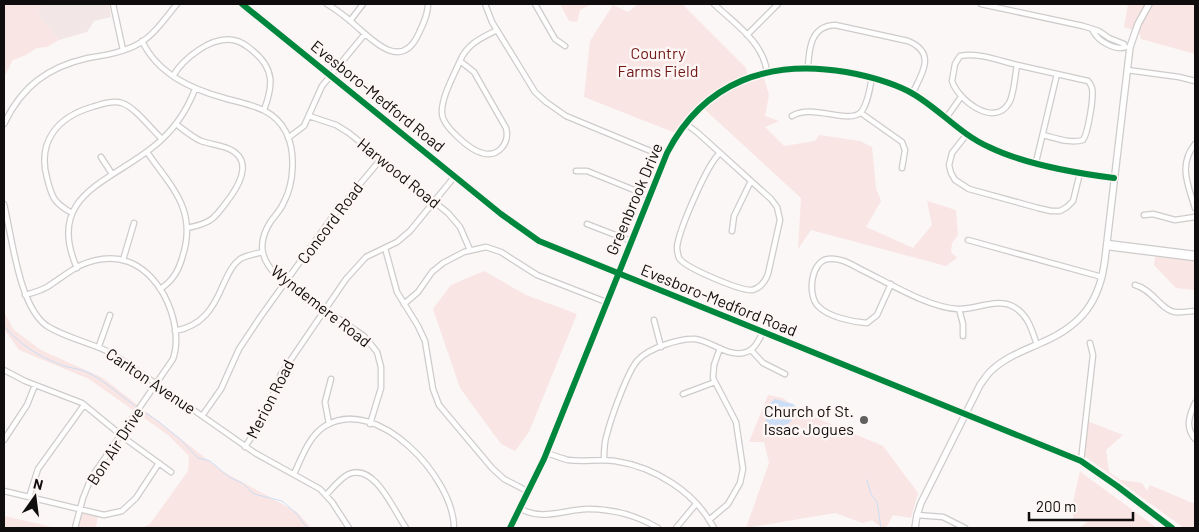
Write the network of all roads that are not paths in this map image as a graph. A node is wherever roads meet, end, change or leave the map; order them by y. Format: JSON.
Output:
{"nodes":[{"id":1,"x":113,"y":4,"type":"edge"},
{"id":2,"x":177,"y":4,"type":"edge"},
{"id":3,"x":242,"y":4,"type":"edge"},
{"id":4,"x":327,"y":4,"type":"edge"},
{"id":5,"x":363,"y":4,"type":"edge"},
{"id":6,"x":428,"y":4,"type":"edge"},
{"id":7,"x":485,"y":4,"type":"edge"},
{"id":8,"x":535,"y":4,"type":"edge"},
{"id":9,"x":714,"y":4,"type":"edge"},
{"id":10,"x":778,"y":4,"type":"edge"},
{"id":11,"x":981,"y":4,"type":"edge"},
{"id":12,"x":1149,"y":4,"type":"edge"},
{"id":13,"x":350,"y":21,"type":"junction"},
{"id":14,"x":497,"y":30,"type":"junction"},
{"id":15,"x":364,"y":35,"type":"junction"},
{"id":16,"x":747,"y":35,"type":"junction"},
{"id":17,"x":142,"y":42,"type":"junction"},
{"id":18,"x":565,"y":46,"type":"dead end"},
{"id":19,"x":1127,"y":47,"type":"junction"},
{"id":20,"x":123,"y":50,"type":"junction"},
{"id":21,"x":460,"y":61,"type":"junction"},
{"id":22,"x":1017,"y":65,"type":"junction"},
{"id":23,"x":808,"y":68,"type":"junction"},
{"id":24,"x":1127,"y":70,"type":"junction"},
{"id":25,"x":767,"y":72,"type":"junction"},
{"id":26,"x":1057,"y":74,"type":"junction"},
{"id":27,"x":173,"y":76,"type":"junction"},
{"id":28,"x":331,"y":76,"type":"junction"},
{"id":29,"x":872,"y":77,"type":"junction"},
{"id":30,"x":1195,"y":81,"type":"edge"},
{"id":31,"x":195,"y":89,"type":"junction"},
{"id":32,"x":912,"y":94,"type":"junction"},
{"id":33,"x":962,"y":97,"type":"junction"},
{"id":34,"x":264,"y":110,"type":"junction"},
{"id":35,"x":6,"y":112,"type":"edge"},
{"id":36,"x":860,"y":113,"type":"junction"},
{"id":37,"x":310,"y":116,"type":"junction"},
{"id":38,"x":792,"y":116,"type":"dead end"},
{"id":39,"x":946,"y":118,"type":"junction"},
{"id":40,"x":4,"y":124,"type":"edge"},
{"id":41,"x":176,"y":124,"type":"junction"},
{"id":42,"x":686,"y":124,"type":"junction"},
{"id":43,"x":967,"y":134,"type":"junction"},
{"id":44,"x":1043,"y":134,"type":"junction"},
{"id":45,"x":288,"y":138,"type":"junction"},
{"id":46,"x":162,"y":139,"type":"junction"},
{"id":47,"x":1195,"y":144,"type":"edge"},
{"id":48,"x":147,"y":152,"type":"junction"},
{"id":49,"x":720,"y":153,"type":"junction"},
{"id":50,"x":101,"y":157,"type":"dead end"},
{"id":51,"x":665,"y":157,"type":"junction"},
{"id":52,"x":382,"y":159,"type":"junction"},
{"id":53,"x":1036,"y":162,"type":"junction"},
{"id":54,"x":902,"y":168,"type":"dead end"},
{"id":55,"x":576,"y":171,"type":"dead end"},
{"id":56,"x":1080,"y":173,"type":"junction"},
{"id":57,"x":112,"y":174,"type":"junction"},
{"id":58,"x":455,"y":176,"type":"junction"},
{"id":59,"x":1114,"y":178,"type":"junction"},
{"id":60,"x":751,"y":181,"type":"junction"},
{"id":61,"x":650,"y":196,"type":"junction"},
{"id":62,"x":434,"y":202,"type":"junction"},
{"id":63,"x":4,"y":204,"type":"edge"},
{"id":64,"x":1195,"y":208,"type":"edge"},
{"id":65,"x":72,"y":213,"type":"junction"},
{"id":66,"x":1144,"y":214,"type":"dead end"},
{"id":67,"x":1195,"y":217,"type":"edge"},
{"id":68,"x":134,"y":223,"type":"dead end"},
{"id":69,"x":587,"y":224,"type":"dead end"},
{"id":70,"x":187,"y":228,"type":"junction"},
{"id":71,"x":732,"y":231,"type":"dead end"},
{"id":72,"x":10,"y":232,"type":"junction"},
{"id":73,"x":4,"y":233,"type":"edge"},
{"id":74,"x":968,"y":240,"type":"dead end"},
{"id":75,"x":631,"y":241,"type":"junction"},
{"id":76,"x":1107,"y":245,"type":"junction"},
{"id":77,"x":385,"y":248,"type":"junction"},
{"id":78,"x":470,"y":250,"type":"junction"},
{"id":79,"x":262,"y":252,"type":"junction"},
{"id":80,"x":1195,"y":254,"type":"edge"},
{"id":81,"x":1195,"y":258,"type":"edge"},
{"id":82,"x":123,"y":260,"type":"junction"},
{"id":83,"x":77,"y":268,"type":"junction"},
{"id":84,"x":618,"y":274,"type":"junction"},
{"id":85,"x":1102,"y":277,"type":"junction"},
{"id":86,"x":286,"y":283,"type":"junction"},
{"id":87,"x":891,"y":284,"type":"junction"},
{"id":88,"x":1135,"y":285,"type":"dead end"},
{"id":89,"x":160,"y":289,"type":"junction"},
{"id":90,"x":25,"y":296,"type":"junction"},
{"id":91,"x":606,"y":302,"type":"junction"},
{"id":92,"x":404,"y":304,"type":"junction"},
{"id":93,"x":958,"y":309,"type":"junction"},
{"id":94,"x":324,"y":310,"type":"junction"},
{"id":95,"x":1195,"y":311,"type":"edge"},
{"id":96,"x":110,"y":315,"type":"dead end"},
{"id":97,"x":654,"y":320,"type":"dead end"},
{"id":98,"x":175,"y":331,"type":"junction"},
{"id":99,"x":763,"y":332,"type":"junction"},
{"id":100,"x":963,"y":336,"type":"dead end"},
{"id":101,"x":1090,"y":344,"type":"dead end"},
{"id":102,"x":1037,"y":345,"type":"junction"},
{"id":103,"x":99,"y":346,"type":"junction"},
{"id":104,"x":662,"y":347,"type":"junction"},
{"id":105,"x":720,"y":348,"type":"junction"},
{"id":106,"x":751,"y":350,"type":"junction"},
{"id":107,"x":4,"y":370,"type":"edge"},
{"id":108,"x":785,"y":374,"type":"dead end"},
{"id":109,"x":331,"y":380,"type":"dead end"},
{"id":110,"x":715,"y":382,"type":"junction"},
{"id":111,"x":156,"y":384,"type":"junction"},
{"id":112,"x":35,"y":385,"type":"junction"},
{"id":113,"x":683,"y":394,"type":"dead end"},
{"id":114,"x":1195,"y":403,"type":"edge"},
{"id":115,"x":84,"y":405,"type":"junction"},
{"id":116,"x":966,"y":414,"type":"junction"},
{"id":117,"x":202,"y":416,"type":"junction"},
{"id":118,"x":329,"y":424,"type":"junction"},
{"id":119,"x":370,"y":424,"type":"junction"},
{"id":120,"x":121,"y":435,"type":"junction"},
{"id":121,"x":1195,"y":439,"type":"edge"},
{"id":122,"x":4,"y":440,"type":"edge"},
{"id":123,"x":245,"y":447,"type":"junction"},
{"id":124,"x":546,"y":453,"type":"junction"},
{"id":125,"x":604,"y":460,"type":"junction"},
{"id":126,"x":1081,"y":461,"type":"junction"},
{"id":127,"x":160,"y":464,"type":"junction"},
{"id":128,"x":171,"y":472,"type":"dead end"},
{"id":129,"x":294,"y":474,"type":"junction"},
{"id":130,"x":4,"y":491,"type":"edge"},
{"id":131,"x":529,"y":492,"type":"junction"},
{"id":132,"x":326,"y":494,"type":"junction"},
{"id":133,"x":29,"y":497,"type":"junction"},
{"id":134,"x":696,"y":504,"type":"junction"},
{"id":135,"x":520,"y":508,"type":"junction"},
{"id":136,"x":80,"y":509,"type":"junction"},
{"id":137,"x":917,"y":515,"type":"junction"},
{"id":138,"x":709,"y":520,"type":"junction"},
{"id":139,"x":75,"y":528,"type":"edge"},
{"id":140,"x":349,"y":528,"type":"edge"},
{"id":141,"x":406,"y":528,"type":"edge"},
{"id":142,"x":454,"y":528,"type":"edge"},
{"id":143,"x":510,"y":528,"type":"edge"},
{"id":144,"x":658,"y":528,"type":"edge"},
{"id":145,"x":676,"y":528,"type":"edge"},
{"id":146,"x":714,"y":528,"type":"edge"},
{"id":147,"x":916,"y":528,"type":"edge"},
{"id":148,"x":965,"y":528,"type":"edge"},
{"id":149,"x":1172,"y":528,"type":"edge"}],
"edges":[{"from":1,"to":20,"type":"street"},
{"from":2,"to":17,"type":"street"},
{"from":3,"to":28,"type":"street","name":"Evesboro-Medford Road"},
{"from":4,"to":13,"type":"street"},
{"from":5,"to":13,"type":"street"},
{"from":6,"to":15,"type":"street"},
{"from":7,"to":14,"type":"street"},
{"from":8,"to":18,"type":"street"},
{"from":9,"to":16,"type":"street"},
{"from":10,"to":16,"type":"street"},
{"from":11,"to":19,"type":"street"},
{"from":12,"to":19,"type":"main road"},
{"from":13,"to":15,"type":"street"},
{"from":14,"to":21,"type":"street"},
{"from":14,"to":51,"type":"street"},
{"from":15,"to":28,"type":"street"},
{"from":16,"to":25,"type":"street"},
{"from":17,"to":20,"type":"street"},
{"from":17,"to":27,"type":"street","name":"Wyndemere Road"},
{"from":19,"to":24,"type":"main road"},
{"from":20,"to":35,"type":"street"},
{"from":21,"to":21,"type":"street"},
{"from":22,"to":26,"type":"street"},
{"from":22,"to":33,"type":"street"},
{"from":22,"to":33,"type":"street"},
{"from":23,"to":25,"type":"street","name":"Greenbrook Drive"},
{"from":23,"to":29,"type":"street","name":"Greenbrook Drive"},
{"from":23,"to":32,"type":"street"},
{"from":24,"to":30,"type":"street"},
{"from":24,"to":59,"type":"main road"},
{"from":25,"to":42,"type":"street","name":"Greenbrook Drive"},
{"from":26,"to":44,"type":"street"},
{"from":26,"to":44,"type":"street"},
{"from":27,"to":31,"type":"street","name":"Wyndemere Road"},
{"from":27,"to":34,"type":"street"},
{"from":28,"to":37,"type":"street"},
{"from":28,"to":58,"type":"street","name":"Evesboro-Medford Road"},
{"from":29,"to":32,"type":"street","name":"Greenbrook Drive"},
{"from":29,"to":36,"type":"street"},
{"from":31,"to":34,"type":"street","name":"Wyndemere Road"},
{"from":31,"to":41,"type":"street"},
{"from":32,"to":39,"type":"street","name":"Greenbrook Drive"},
{"from":33,"to":39,"type":"street"},
{"from":34,"to":45,"type":"street","name":"Wyndemere Road"},
{"from":35,"to":40,"type":"street"},
{"from":36,"to":38,"type":"street"},
{"from":36,"to":54,"type":"street"},
{"from":37,"to":45,"type":"street"},
{"from":37,"to":52,"type":"street","name":"Harwood Road"},
{"from":39,"to":43,"type":"street","name":"Greenbrook Drive"},
{"from":41,"to":46,"type":"street"},
{"from":41,"to":70,"type":"street"},
{"from":42,"to":49,"type":"street"},
{"from":42,"to":51,"type":"street","name":"Greenbrook Drive"},
{"from":43,"to":53,"type":"street","name":"Greenbrook Drive"},
{"from":43,"to":56,"type":"street"},
{"from":44,"to":53,"type":"street"},
{"from":45,"to":79,"type":"street","name":"Wyndemere Road"},
{"from":46,"to":48,"type":"street"},
{"from":46,"to":65,"type":"street"},
{"from":47,"to":64,"type":"street"},
{"from":48,"to":57,"type":"street"},
{"from":48,"to":70,"type":"street"},
{"from":49,"to":60,"type":"street"},
{"from":49,"to":60,"type":"street"},
{"from":50,"to":57,"type":"street"},
{"from":51,"to":61,"type":"street","name":"Greenbrook Drive"},
{"from":52,"to":62,"type":"street","name":"Harwood Road"},
{"from":52,"to":86,"type":"street","name":"Concord Road"},
{"from":53,"to":56,"type":"street","name":"Greenbrook Drive"},
{"from":55,"to":61,"type":"street"},
{"from":56,"to":59,"type":"street","name":"Greenbrook Drive"},
{"from":57,"to":65,"type":"street"},
{"from":58,"to":62,"type":"street","name":"Merion Road"},
{"from":58,"to":84,"type":"street","name":"Evesboro-Medford Road"},
{"from":59,"to":76,"type":"main road"},
{"from":60,"to":71,"type":"street"},
{"from":61,"to":75,"type":"street","name":"Greenbrook Drive"},
{"from":62,"to":77,"type":"street","name":"Merion Road"},
{"from":62,"to":78,"type":"street","name":"Harwood Road"},
{"from":63,"to":72,"type":"street","name":"Carlton Avenue"},
{"from":65,"to":83,"type":"street"},
{"from":66,"to":67,"type":"street"},
{"from":68,"to":82,"type":"street"},
{"from":69,"to":75,"type":"street"},
{"from":70,"to":89,"type":"street"},
{"from":72,"to":73,"type":"street"},
{"from":72,"to":90,"type":"street","name":"Carlton Avenue"},
{"from":74,"to":85,"type":"street"},
{"from":75,"to":84,"type":"street","name":"Greenbrook Drive"},
{"from":76,"to":80,"type":"street"},
{"from":76,"to":81,"type":"street"},
{"from":76,"to":85,"type":"main road"},
{"from":77,"to":92,"type":"street"},
{"from":77,"to":94,"type":"street","name":"Merion Road"},
{"from":78,"to":91,"type":"street"},
{"from":78,"to":92,"type":"street"},
{"from":79,"to":86,"type":"street","name":"Wyndemere Road"},
{"from":79,"to":98,"type":"street"},
{"from":82,"to":83,"type":"street","name":"Bon Air Drive"},
{"from":82,"to":89,"type":"street","name":"Bon Air Drive"},
{"from":83,"to":90,"type":"street","name":"Bon Air Drive"},
{"from":84,"to":91,"type":"street","name":"Greenbrook Drive"},
{"from":84,"to":99,"type":"street","name":"Evesboro-Medford Road"},
{"from":85,"to":102,"type":"main road"},
{"from":86,"to":94,"type":"street","name":"Wyndemere Road"},
{"from":86,"to":117,"type":"street","name":"Concord Road"},
{"from":87,"to":87,"type":"street"},
{"from":87,"to":93,"type":"street"},
{"from":88,"to":95,"type":"street"},
{"from":89,"to":98,"type":"street","name":"Bon Air Drive"},
{"from":90,"to":103,"type":"street","name":"Carlton Avenue"},
{"from":91,"to":124,"type":"street","name":"Greenbrook Drive"},
{"from":92,"to":131,"type":"street"},
{"from":93,"to":100,"type":"street"},
{"from":93,"to":102,"type":"street"},
{"from":94,"to":119,"type":"street","name":"Wyndemere Road"},
{"from":94,"to":123,"type":"street","name":"Merion Road"},
{"from":96,"to":103,"type":"street"},
{"from":97,"to":104,"type":"street"},
{"from":98,"to":111,"type":"street","name":"Bon Air Drive"},
{"from":99,"to":106,"type":"street"},
{"from":99,"to":116,"type":"street","name":"Evesboro-Medford Road"},
{"from":101,"to":126,"type":"street"},
{"from":102,"to":116,"type":"main road"},
{"from":103,"to":111,"type":"street","name":"Carlton Avenue"},
{"from":104,"to":105,"type":"street"},
{"from":104,"to":125,"type":"street"},
{"from":105,"to":106,"type":"street"},
{"from":105,"to":110,"type":"street"},
{"from":106,"to":108,"type":"street"},
{"from":107,"to":112,"type":"street"},
{"from":109,"to":118,"type":"street"},
{"from":110,"to":113,"type":"street"},
{"from":110,"to":138,"type":"street"},
{"from":111,"to":117,"type":"street","name":"Carlton Avenue"},
{"from":111,"to":120,"type":"street","name":"Bon Air Drive"},
{"from":112,"to":115,"type":"street"},
{"from":112,"to":122,"type":"street"},
{"from":114,"to":121,"type":"street"},
{"from":115,"to":120,"type":"street"},
{"from":115,"to":133,"type":"street"},
{"from":116,"to":126,"type":"street","name":"Evesboro-Medford Road"},
{"from":116,"to":137,"type":"main road"},
{"from":117,"to":123,"type":"street","name":"Carlton Avenue"},
{"from":118,"to":119,"type":"street"},
{"from":118,"to":129,"type":"street"},
{"from":119,"to":142,"type":"street"},
{"from":120,"to":127,"type":"street"},
{"from":120,"to":136,"type":"street","name":"Bon Air Drive"},
{"from":123,"to":129,"type":"street","name":"Carlton Avenue"},
{"from":124,"to":125,"type":"street"},
{"from":124,"to":131,"type":"street","name":"Greenbrook Drive"},
{"from":125,"to":134,"type":"street"},
{"from":126,"to":149,"type":"street","name":"Evesboro-Medford Road"},
{"from":127,"to":128,"type":"street"},
{"from":127,"to":136,"type":"street"},
{"from":129,"to":132,"type":"street","name":"Carlton Avenue"},
{"from":130,"to":133,"type":"street"},
{"from":131,"to":135,"type":"street","name":"Greenbrook Drive"},
{"from":132,"to":140,"type":"street","name":"Carlton Avenue"},
{"from":132,"to":141,"type":"street"},
{"from":133,"to":136,"type":"street"},
{"from":134,"to":138,"type":"street"},
{"from":134,"to":145,"type":"street"},
{"from":135,"to":143,"type":"street","name":"Greenbrook Drive"},
{"from":135,"to":144,"type":"street"},
{"from":136,"to":139,"type":"street","name":"Bon Air Drive"},
{"from":137,"to":147,"type":"main road"},
{"from":137,"to":148,"type":"street"},
{"from":138,"to":146,"type":"street"}]}
